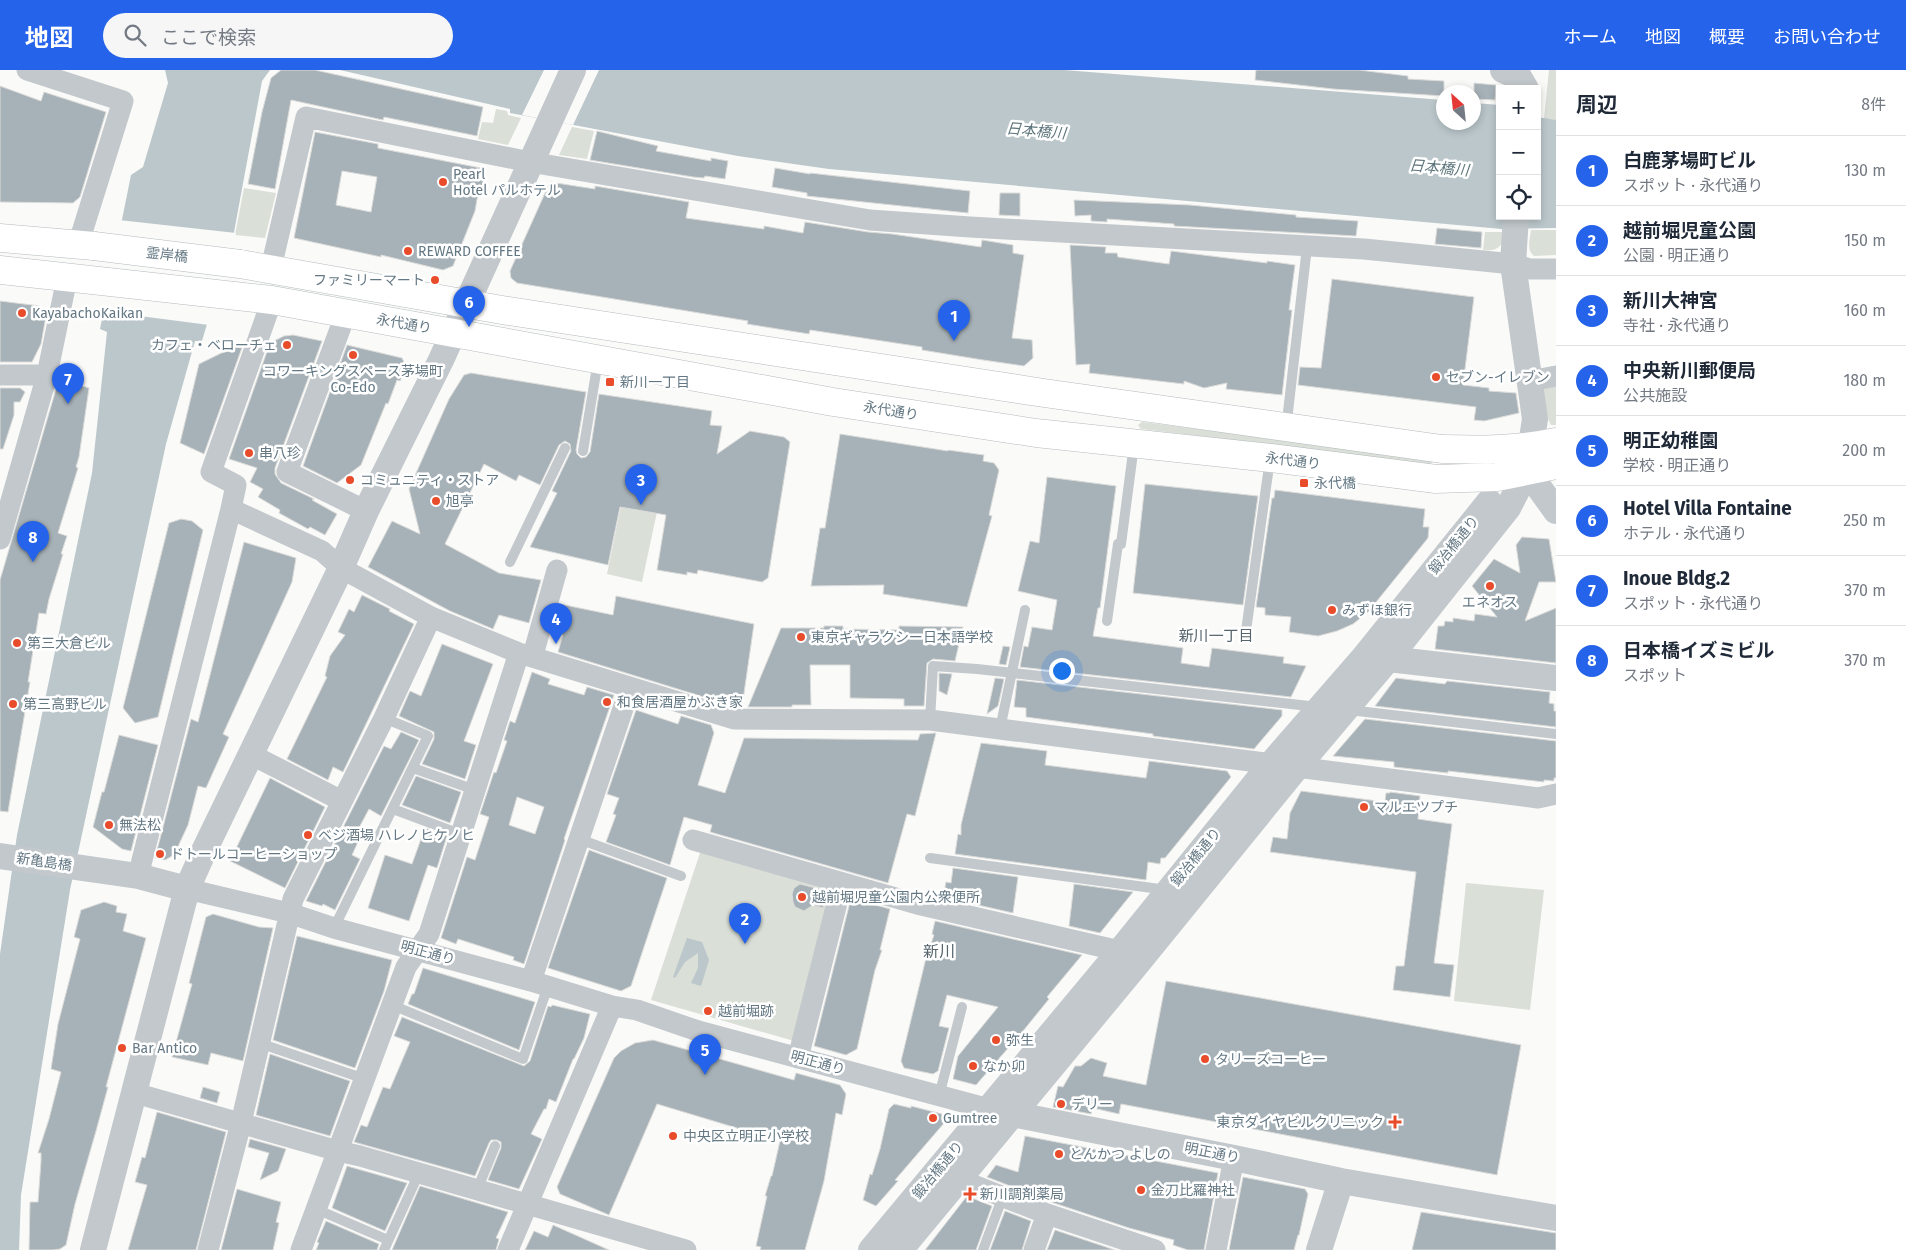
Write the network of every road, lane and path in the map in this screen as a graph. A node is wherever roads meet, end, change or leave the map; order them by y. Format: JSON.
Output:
{"nodes":[{"id":1,"x":27,"y":70,"type":"edge"},
{"id":2,"x":572,"y":70,"type":"edge"},
{"id":3,"x":1503,"y":70,"type":"edge"},
{"id":4,"x":1524,"y":85,"type":"edge"},
{"id":5,"x":530,"y":162,"type":"junction"},
{"id":6,"x":1516,"y":227,"type":"edge"},
{"id":7,"x":0,"y":238,"type":"edge"},
{"id":8,"x":86,"y":245,"type":"junction"},
{"id":9,"x":1307,"y":248,"type":"junction"},
{"id":10,"x":240,"y":264,"type":"joint"},
{"id":11,"x":1513,"y":264,"type":"junction"},
{"id":12,"x":271,"y":268,"type":"junction"},
{"id":13,"x":1556,"y":269,"type":"edge"},
{"id":14,"x":0,"y":270,"type":"edge"},
{"id":15,"x":78,"y":279,"type":"junction"},
{"id":16,"x":272,"y":300,"type":"junction"},
{"id":17,"x":466,"y":305,"type":"junction"},
{"id":18,"x":346,"y":313,"type":"junction"},
{"id":19,"x":454,"y":333,"type":"junction"},
{"id":20,"x":598,"y":358,"type":"junction"},
{"id":21,"x":0,"y":375,"type":"edge"},
{"id":22,"x":47,"y":375,"type":"junction"},
{"id":23,"x":1556,"y":376,"type":"edge"},
{"id":24,"x":1530,"y":381,"type":"junction"},
{"id":25,"x":1288,"y":428,"type":"junction"},
{"id":26,"x":1134,"y":444,"type":"junction"},
{"id":27,"x":565,"y":448,"type":"dead end"},
{"id":28,"x":583,"y":451,"type":"dead end"},
{"id":29,"x":1538,"y":454,"type":"edge"},
{"id":30,"x":1270,"y":458,"type":"junction"},
{"id":31,"x":1556,"y":466,"type":"edge"},
{"id":32,"x":6,"y":499,"type":"edge"},
{"id":33,"x":232,"y":509,"type":"junction"},
{"id":34,"x":366,"y":511,"type":"junction"},
{"id":35,"x":1556,"y":511,"type":"edge"},
{"id":36,"x":0,"y":539,"type":"edge"},
{"id":37,"x":510,"y":562,"type":"dead end"},
{"id":38,"x":341,"y":568,"type":"junction"},
{"id":39,"x":557,"y":570,"type":"dead end"},
{"id":40,"x":1025,"y":610,"type":"dead end"},
{"id":41,"x":431,"y":617,"type":"junction"},
{"id":42,"x":1107,"y":621,"type":"dead end"},
{"id":43,"x":1245,"y":638,"type":"dead end"},
{"id":44,"x":526,"y":654,"type":"junction"},
{"id":45,"x":1388,"y":659,"type":"junction"},
{"id":46,"x":1011,"y":673,"type":"junction"},
{"id":47,"x":1556,"y":678,"type":"edge"},
{"id":48,"x":630,"y":688,"type":"junction"},
{"id":49,"x":1333,"y":708,"type":"junction"},
{"id":50,"x":384,"y":718,"type":"junction"},
{"id":51,"x":930,"y":720,"type":"junction"},
{"id":52,"x":1000,"y":729,"type":"junction"},
{"id":53,"x":1556,"y":734,"type":"edge"},
{"id":54,"x":250,"y":754,"type":"junction"},
{"id":55,"x":1271,"y":764,"type":"junction"},
{"id":56,"x":1297,"y":767,"type":"junction"},
{"id":57,"x":413,"y":768,"type":"junction"},
{"id":58,"x":475,"y":790,"type":"junction"},
{"id":59,"x":1556,"y":794,"type":"edge"},
{"id":60,"x":342,"y":801,"type":"junction"},
{"id":61,"x":393,"y":809,"type":"junction"},
{"id":62,"x":460,"y":834,"type":"junction"},
{"id":63,"x":579,"y":839,"type":"junction"},
{"id":64,"x":693,"y":840,"type":"dead end"},
{"id":65,"x":0,"y":856,"type":"edge"},
{"id":66,"x":930,"y":858,"type":"dead end"},
{"id":67,"x":89,"y":868,"type":"joint"},
{"id":68,"x":138,"y":876,"type":"junction"},
{"id":69,"x":681,"y":876,"type":"dead end"},
{"id":70,"x":842,"y":883,"type":"junction"},
{"id":71,"x":187,"y":889,"type":"junction"},
{"id":72,"x":1169,"y":890,"type":"junction"},
{"id":73,"x":289,"y":914,"type":"junction"},
{"id":74,"x":334,"y":928,"type":"junction"},
{"id":75,"x":418,"y":950,"type":"junction"},
{"id":76,"x":1120,"y":951,"type":"junction"},
{"id":77,"x":540,"y":983,"type":"junction"},
{"id":78,"x":392,"y":1005,"type":"junction"},
{"id":79,"x":612,"y":1006,"type":"junction"},
{"id":80,"x":962,"y":1007,"type":"dead end"},
{"id":81,"x":259,"y":1043,"type":"junction"},
{"id":82,"x":798,"y":1058,"type":"junction"},
{"id":83,"x":365,"y":1079,"type":"junction"},
{"id":84,"x":135,"y":1094,"type":"junction"},
{"id":85,"x":939,"y":1096,"type":"junction"},
{"id":86,"x":1000,"y":1112,"type":"junction"},
{"id":87,"x":241,"y":1123,"type":"junction"},
{"id":88,"x":494,"y":1146,"type":"dead end"},
{"id":89,"x":338,"y":1151,"type":"junction"},
{"id":90,"x":1234,"y":1158,"type":"junction"},
{"id":91,"x":419,"y":1173,"type":"junction"},
{"id":92,"x":958,"y":1179,"type":"junction"},
{"id":93,"x":1341,"y":1181,"type":"junction"},
{"id":94,"x":477,"y":1190,"type":"junction"},
{"id":95,"x":1003,"y":1196,"type":"junction"},
{"id":96,"x":528,"y":1205,"type":"junction"},
{"id":97,"x":316,"y":1209,"type":"junction"},
{"id":98,"x":1047,"y":1214,"type":"junction"},
{"id":99,"x":1556,"y":1218,"type":"edge"},
{"id":100,"x":388,"y":1240,"type":"junction"},
{"id":101,"x":659,"y":1246,"type":"edge"},
{"id":102,"x":93,"y":1250,"type":"edge"},
{"id":103,"x":208,"y":1250,"type":"edge"},
{"id":104,"x":300,"y":1250,"type":"edge"},
{"id":105,"x":384,"y":1250,"type":"edge"},
{"id":106,"x":508,"y":1250,"type":"edge"},
{"id":107,"x":686,"y":1250,"type":"edge"},
{"id":108,"x":871,"y":1250,"type":"edge"},
{"id":109,"x":900,"y":1250,"type":"edge"},
{"id":110,"x":983,"y":1250,"type":"edge"},
{"id":111,"x":1034,"y":1250,"type":"edge"},
{"id":112,"x":1155,"y":1250,"type":"edge"},
{"id":113,"x":1216,"y":1250,"type":"edge"},
{"id":114,"x":1319,"y":1250,"type":"edge"}],
"edges":[{"from":1,"to":8,"type":"street"},
{"from":2,"to":5,"type":"street"},
{"from":3,"to":4,"type":"street"},
{"from":5,"to":9,"type":"street"},
{"from":5,"to":12,"type":"street"},
{"from":5,"to":17,"type":"street"},
{"from":6,"to":11,"type":"street"},
{"from":7,"to":8,"type":"main road"},
{"from":8,"to":10,"type":"main road","name":"霊岸橋","bridge":true},
{"from":9,"to":11,"type":"street"},
{"from":9,"to":25,"type":"lane"},
{"from":10,"to":12,"type":"main road","name":"永代通り"},
{"from":11,"to":13,"type":"street"},
{"from":11,"to":24,"type":"street"},
{"from":12,"to":17,"type":"main road","name":"永代通り"},
{"from":14,"to":15,"type":"main road"},
{"from":15,"to":16,"type":"main road","name":"永代通り"},
{"from":15,"to":22,"type":"street"},
{"from":16,"to":18,"type":"main road","name":"永代通り"},
{"from":16,"to":33,"type":"street"},
{"from":17,"to":19,"type":"street"},
{"from":17,"to":25,"type":"main road","name":"永代通り"},
{"from":18,"to":19,"type":"main road","name":"永代通り"},
{"from":18,"to":34,"type":"street"},
{"from":19,"to":20,"type":"main road","name":"永代通り"},
{"from":19,"to":34,"type":"street"},
{"from":20,"to":26,"type":"main road","name":"永代通り"},
{"from":20,"to":28,"type":"lane"},
{"from":21,"to":22,"type":"street"},
{"from":22,"to":32,"type":"street"},
{"from":23,"to":24,"type":"street"},
{"from":24,"to":29,"type":"street"},
{"from":25,"to":29,"type":"main road","name":"永代通り"},
{"from":26,"to":30,"type":"main road","name":"永代通り"},
{"from":26,"to":42,"type":"lane"},
{"from":27,"to":37,"type":"lane"},
{"from":29,"to":30,"type":"main road","name":"永代通り"},
{"from":29,"to":31,"type":"main road","name":"永代通り"},
{"from":29,"to":35,"type":"street"},
{"from":29,"to":45,"type":"street","name":"鍛冶橋通り"},
{"from":29,"to":49,"type":"street","name":"鍛冶橋通り"},
{"from":30,"to":43,"type":"lane"},
{"from":32,"to":36,"type":"street"},
{"from":33,"to":38,"type":"street"},
{"from":33,"to":68,"type":"street"},
{"from":34,"to":38,"type":"street"},
{"from":38,"to":41,"type":"street"},
{"from":38,"to":54,"type":"street"},
{"from":39,"to":44,"type":"street"},
{"from":40,"to":46,"type":"lane"},
{"from":41,"to":44,"type":"street"},
{"from":41,"to":50,"type":"street"},
{"from":44,"to":48,"type":"street"},
{"from":44,"to":58,"type":"street"},
{"from":45,"to":47,"type":"street"},
{"from":45,"to":49,"type":"street","name":"鍛冶橋通り"},
{"from":46,"to":49,"type":"lane"},
{"from":46,"to":51,"type":"lane"},
{"from":46,"to":52,"type":"lane"},
{"from":48,"to":51,"type":"street"},
{"from":48,"to":63,"type":"street"},
{"from":49,"to":53,"type":"lane"},
{"from":49,"to":55,"type":"street","name":"鍛冶橋通り"},
{"from":49,"to":56,"type":"street","name":"鍛冶橋通り"},
{"from":50,"to":57,"type":"lane"},
{"from":50,"to":60,"type":"street"},
{"from":51,"to":52,"type":"street"},
{"from":52,"to":55,"type":"street"},
{"from":54,"to":60,"type":"street"},
{"from":54,"to":71,"type":"street"},
{"from":55,"to":56,"type":"street"},
{"from":55,"to":72,"type":"street","name":"鍛冶橋通り"},
{"from":56,"to":59,"type":"street"},
{"from":56,"to":86,"type":"street","name":"鍛冶橋通り"},
{"from":57,"to":58,"type":"lane"},
{"from":57,"to":61,"type":"lane"},
{"from":58,"to":62,"type":"street"},
{"from":60,"to":73,"type":"street"},
{"from":61,"to":62,"type":"lane"},
{"from":61,"to":74,"type":"lane"},
{"from":62,"to":75,"type":"street"},
{"from":63,"to":69,"type":"lane"},
{"from":63,"to":77,"type":"street"},
{"from":64,"to":70,"type":"street"},
{"from":65,"to":67,"type":"street","name":"新亀島橋"},
{"from":66,"to":72,"type":"lane"},
{"from":67,"to":68,"type":"street","name":"明正通り"},
{"from":68,"to":71,"type":"street","name":"明正通り"},
{"from":70,"to":76,"type":"street"},
{"from":70,"to":82,"type":"street"},
{"from":71,"to":73,"type":"street","name":"明正通り"},
{"from":71,"to":84,"type":"street"},
{"from":72,"to":76,"type":"street","name":"鍛冶橋通り"},
{"from":73,"to":74,"type":"street","name":"明正通り"},
{"from":73,"to":81,"type":"street"},
{"from":74,"to":75,"type":"street","name":"明正通り"},
{"from":75,"to":77,"type":"street","name":"明正通り"},
{"from":75,"to":78,"type":"street"},
{"from":76,"to":86,"type":"street","name":"鍛冶橋通り"},
{"from":77,"to":78,"type":"lane"},
{"from":77,"to":79,"type":"street","name":"明正通り"},
{"from":78,"to":83,"type":"street"},
{"from":79,"to":82,"type":"street","name":"明正通り"},
{"from":79,"to":96,"type":"street"},
{"from":80,"to":85,"type":"lane"},
{"from":81,"to":83,"type":"lane"},
{"from":81,"to":87,"type":"street"},
{"from":82,"to":85,"type":"street","name":"明正通り"},
{"from":83,"to":89,"type":"street"},
{"from":84,"to":87,"type":"street"},
{"from":84,"to":102,"type":"street"},
{"from":85,"to":86,"type":"street","name":"明正通り"},
{"from":86,"to":90,"type":"street","name":"明正通り"},
{"from":86,"to":92,"type":"street","name":"鍛冶橋通り"},
{"from":86,"to":108,"type":"street","name":"鍛冶橋通り"},
{"from":87,"to":89,"type":"street"},
{"from":87,"to":103,"type":"street"},
{"from":88,"to":94,"type":"lane"},
{"from":89,"to":91,"type":"street"},
{"from":89,"to":97,"type":"street"},
{"from":90,"to":93,"type":"street","name":"明正通り"},
{"from":90,"to":113,"type":"street"},
{"from":91,"to":94,"type":"street"},
{"from":91,"to":100,"type":"lane"},
{"from":92,"to":95,"type":"street"},
{"from":92,"to":109,"type":"street","name":"鍛冶橋通り"},
{"from":93,"to":99,"type":"street","name":"明正通り"},
{"from":93,"to":114,"type":"street"},
{"from":94,"to":96,"type":"street"},
{"from":95,"to":98,"type":"street"},
{"from":95,"to":110,"type":"lane"},
{"from":96,"to":101,"type":"street"},
{"from":96,"to":106,"type":"street"},
{"from":97,"to":100,"type":"lane"},
{"from":97,"to":104,"type":"street"},
{"from":98,"to":111,"type":"street"},
{"from":98,"to":112,"type":"street"},
{"from":100,"to":105,"type":"lane"},
{"from":101,"to":107,"type":"street"}]}
